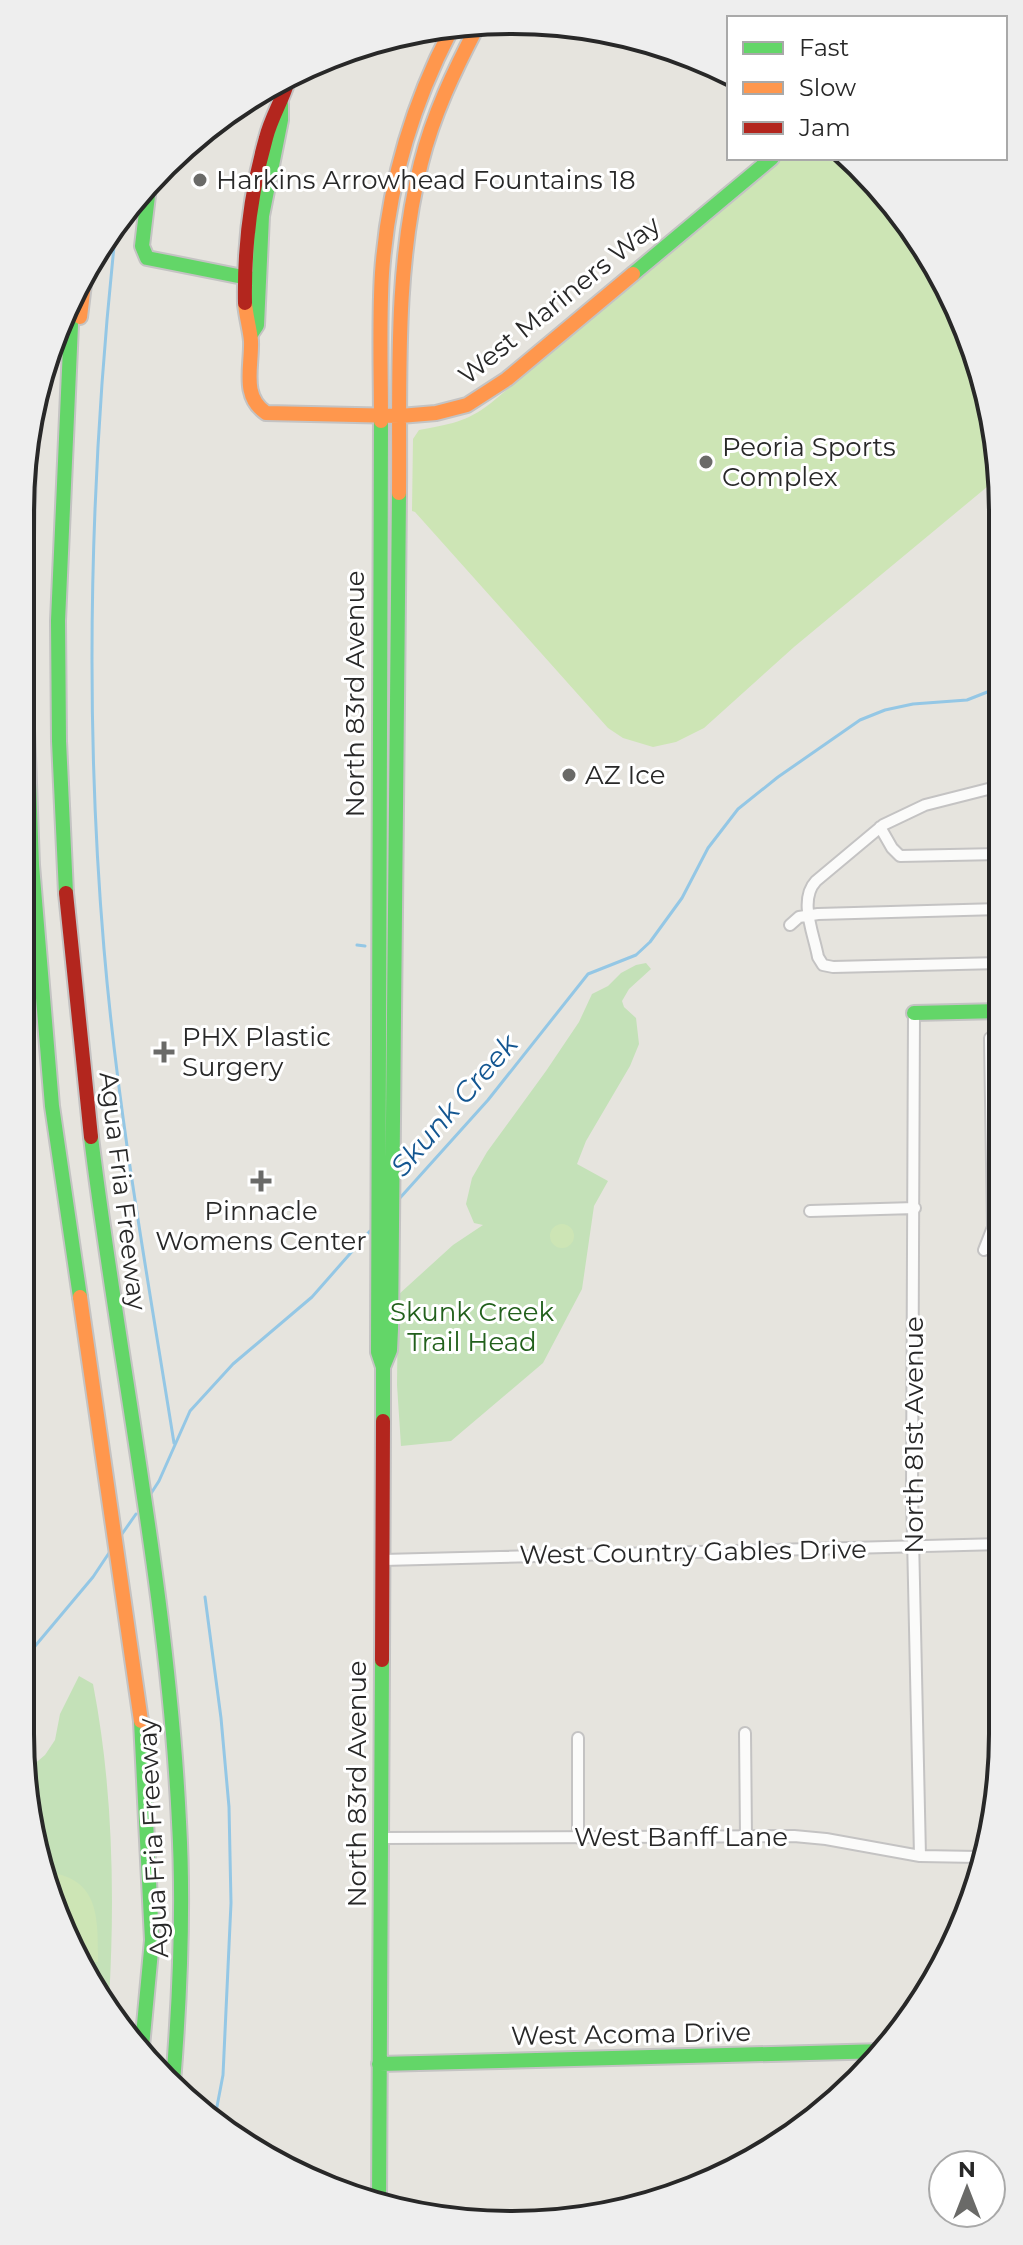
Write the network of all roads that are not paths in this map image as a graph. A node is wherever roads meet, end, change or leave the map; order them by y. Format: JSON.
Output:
{"nodes":[{"id":1,"x":472,"y":36,"type":"edge"},
{"id":2,"x":447,"y":38,"type":"edge"},
{"id":3,"x":285,"y":91,"type":"edge"},
{"id":4,"x":770,"y":160,"type":"edge"},
{"id":5,"x":147,"y":203,"type":"edge"},
{"id":6,"x":252,"y":279,"type":"junction"},
{"id":7,"x":82,"y":302,"type":"edge"},
{"id":8,"x":71,"y":328,"type":"edge"},
{"id":9,"x":380,"y":415,"type":"junction"},
{"id":10,"x":400,"y":416,"type":"junction"},
{"id":11,"x":63,"y":471,"type":"junction"},
{"id":12,"x":989,"y":789,"type":"edge"},
{"id":13,"x":880,"y":827,"type":"junction"},
{"id":14,"x":989,"y":854,"type":"edge"},
{"id":15,"x":34,"y":889,"type":"edge"},
{"id":16,"x":989,"y":909,"type":"edge"},
{"id":17,"x":809,"y":915,"type":"junction"},
{"id":18,"x":790,"y":925,"type":"dead end"},
{"id":19,"x":989,"y":963,"type":"edge"},
{"id":20,"x":989,"y":1011,"type":"edge"},
{"id":21,"x":914,"y":1013,"type":"joint"},
{"id":22,"x":915,"y":1208,"type":"junction"},
{"id":23,"x":810,"y":1211,"type":"dead end"},
{"id":24,"x":989,"y":1237,"type":"edge"},
{"id":25,"x":984,"y":1250,"type":"dead end"},
{"id":26,"x":383,"y":1367,"type":"junction"},
{"id":27,"x":989,"y":1544,"type":"edge"},
{"id":28,"x":913,"y":1546,"type":"junction"},
{"id":29,"x":383,"y":1560,"type":"junction"},
{"id":30,"x":745,"y":1733,"type":"dead end"},
{"id":31,"x":578,"y":1738,"type":"dead end"},
{"id":32,"x":746,"y":1837,"type":"junction"},
{"id":33,"x":381,"y":1838,"type":"junction"},
{"id":34,"x":578,"y":1838,"type":"junction"},
{"id":35,"x":920,"y":1856,"type":"junction"},
{"id":36,"x":973,"y":1857,"type":"edge"},
{"id":37,"x":143,"y":2037,"type":"edge"},
{"id":38,"x":868,"y":2051,"type":"edge"},
{"id":39,"x":379,"y":2064,"type":"junction"},
{"id":40,"x":174,"y":2071,"type":"edge"},
{"id":41,"x":379,"y":2192,"type":"edge"}],
"edges":[{"from":1,"to":10,"type":"main road","name":"North 83rd Avenue"},
{"from":2,"to":9,"type":"main road","name":"North 83rd Avenue"},
{"from":3,"to":6,"type":"main road"},
{"from":4,"to":10,"type":"main road","name":"West Mariners Way"},
{"from":5,"to":6,"type":"main road"},
{"from":6,"to":9,"type":"main road","name":"West Mariners Way"},
{"from":7,"to":11,"type":"main road"},
{"from":8,"to":11,"type":"main road","name":"Agua Fria Freeway"},
{"from":9,"to":10,"type":"main road","name":"West Mariners Way"},
{"from":9,"to":26,"type":"main road","name":"North 83rd Avenue"},
{"from":10,"to":26,"type":"main road","name":"North 83rd Avenue"},
{"from":11,"to":40,"type":"main road","name":"Agua Fria Freeway"},
{"from":12,"to":13,"type":"street"},
{"from":13,"to":14,"type":"street"},
{"from":13,"to":17,"type":"street"},
{"from":15,"to":37,"type":"main road","name":"Agua Fria Freeway"},
{"from":16,"to":17,"type":"street"},
{"from":17,"to":18,"type":"street"},
{"from":17,"to":19,"type":"street"},
{"from":20,"to":21,"type":"main road"},
{"from":21,"to":22,"type":"street","name":"North 81st Avenue"},
{"from":22,"to":23,"type":"street"},
{"from":22,"to":28,"type":"street","name":"North 81st Avenue"},
{"from":24,"to":25,"type":"street"},
{"from":26,"to":29,"type":"main road","name":"North 83rd Avenue"},
{"from":27,"to":28,"type":"street","name":"West Country Gables Drive"},
{"from":28,"to":29,"type":"street","name":"West Country Gables Drive"},
{"from":28,"to":35,"type":"street","name":"North 81st Avenue"},
{"from":29,"to":33,"type":"main road","name":"North 83rd Avenue"},
{"from":30,"to":32,"type":"street"},
{"from":31,"to":34,"type":"street"},
{"from":32,"to":34,"type":"street","name":"West Banff Lane"},
{"from":32,"to":35,"type":"street","name":"West Banff Lane"},
{"from":33,"to":34,"type":"street","name":"West Banff Lane"},
{"from":33,"to":39,"type":"main road","name":"North 83rd Avenue"},
{"from":35,"to":36,"type":"street","name":"West Banff Lane"},
{"from":38,"to":39,"type":"main road","name":"West Acoma Drive"},
{"from":39,"to":41,"type":"main road","name":"North 83rd Avenue"}]}
